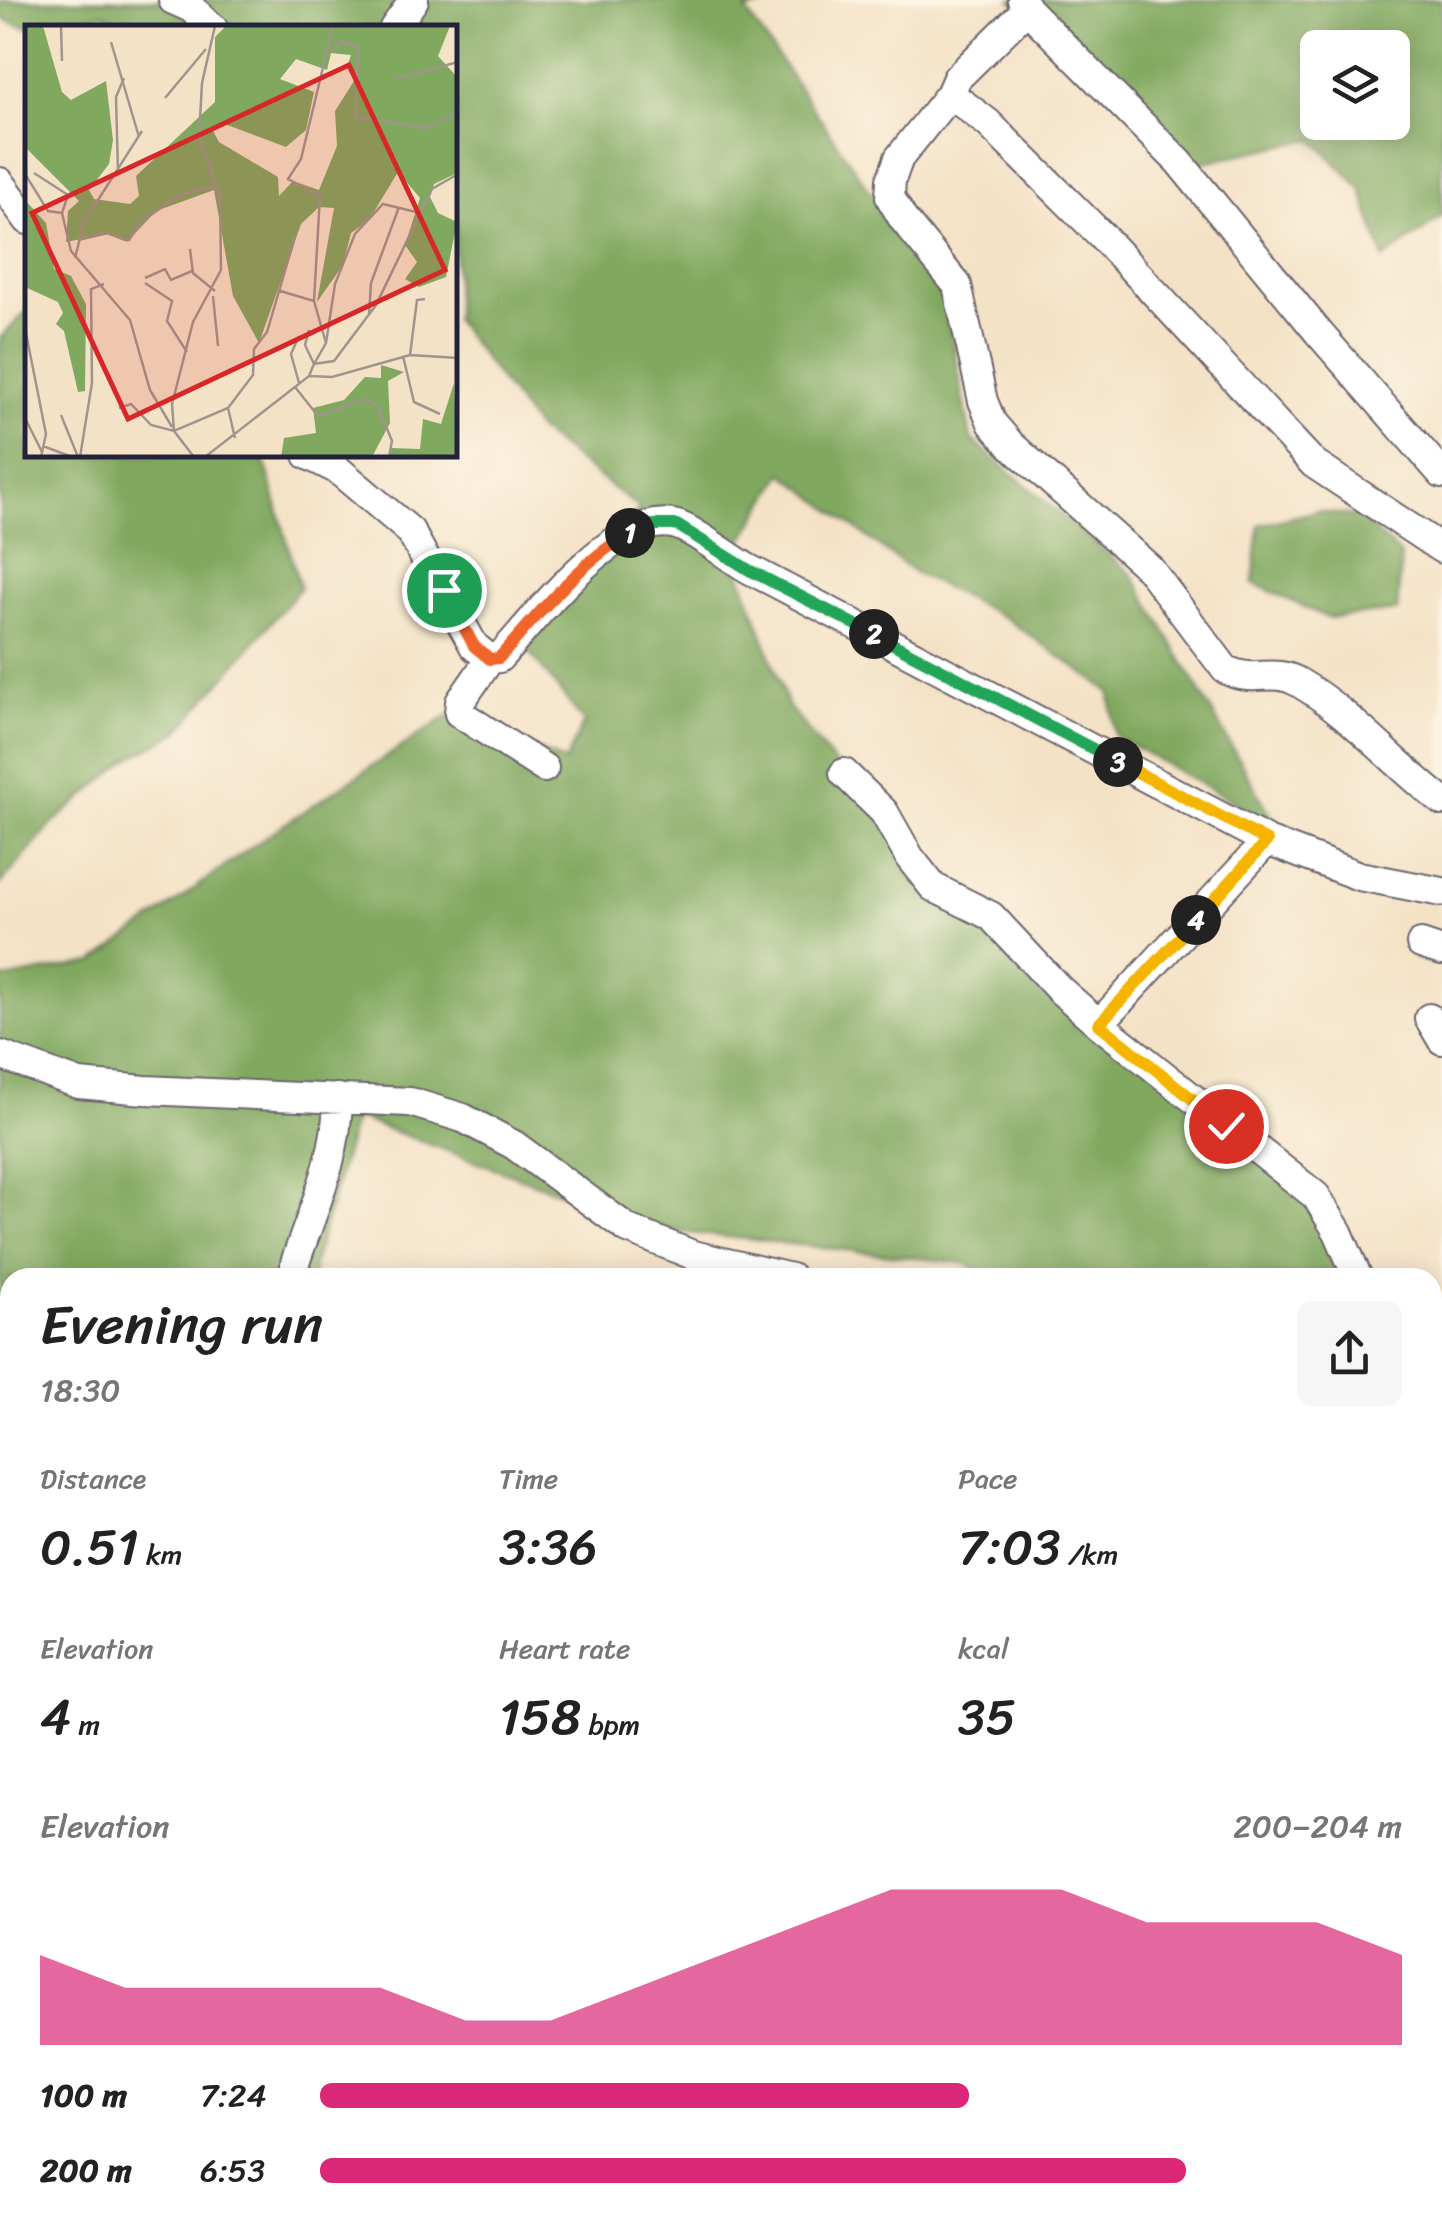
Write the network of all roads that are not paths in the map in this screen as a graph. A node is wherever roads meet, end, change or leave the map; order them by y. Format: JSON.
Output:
{"nodes":[{"id":1,"x":173,"y":0,"type":"edge"},
{"id":2,"x":414,"y":0,"type":"edge"},
{"id":3,"x":1024,"y":4,"type":"edge"},
{"id":4,"x":210,"y":25,"type":"edge"},
{"id":5,"x":396,"y":25,"type":"edge"},
{"id":6,"x":950,"y":94,"type":"junction"},
{"id":7,"x":0,"y":182,"type":"edge"},
{"id":8,"x":25,"y":216,"type":"edge"},
{"id":9,"x":314,"y":458,"type":"edge"},
{"id":10,"x":1442,"y":474,"type":"edge"},
{"id":11,"x":1442,"y":549,"type":"edge"},
{"id":12,"x":490,"y":659,"type":"junction"},
{"id":13,"x":544,"y":768,"type":"dead end"},
{"id":14,"x":844,"y":773,"type":"dead end"},
{"id":15,"x":1442,"y":801,"type":"edge"},
{"id":16,"x":1267,"y":841,"type":"junction"},
{"id":17,"x":1442,"y":892,"type":"edge"},
{"id":18,"x":1099,"y":1024,"type":"junction"},
{"id":19,"x":0,"y":1055,"type":"edge"},
{"id":20,"x":338,"y":1098,"type":"junction"},
{"id":21,"x":295,"y":1268,"type":"edge"},
{"id":22,"x":748,"y":1268,"type":"edge"},
{"id":23,"x":1354,"y":1268,"type":"edge"}],
"edges":[{"from":1,"to":4,"type":"street"},
{"from":2,"to":5,"type":"street"},
{"from":3,"to":6,"type":"street"},
{"from":3,"to":10,"type":"street"},
{"from":6,"to":11,"type":"street"},
{"from":6,"to":15,"type":"street"},
{"from":7,"to":8,"type":"street"},
{"from":9,"to":12,"type":"street"},
{"from":12,"to":13,"type":"street"},
{"from":12,"to":16,"type":"street"},
{"from":14,"to":18,"type":"street"},
{"from":16,"to":17,"type":"street"},
{"from":16,"to":18,"type":"street"},
{"from":18,"to":23,"type":"street"},
{"from":19,"to":20,"type":"street"},
{"from":20,"to":21,"type":"street"},
{"from":20,"to":22,"type":"street"}]}
